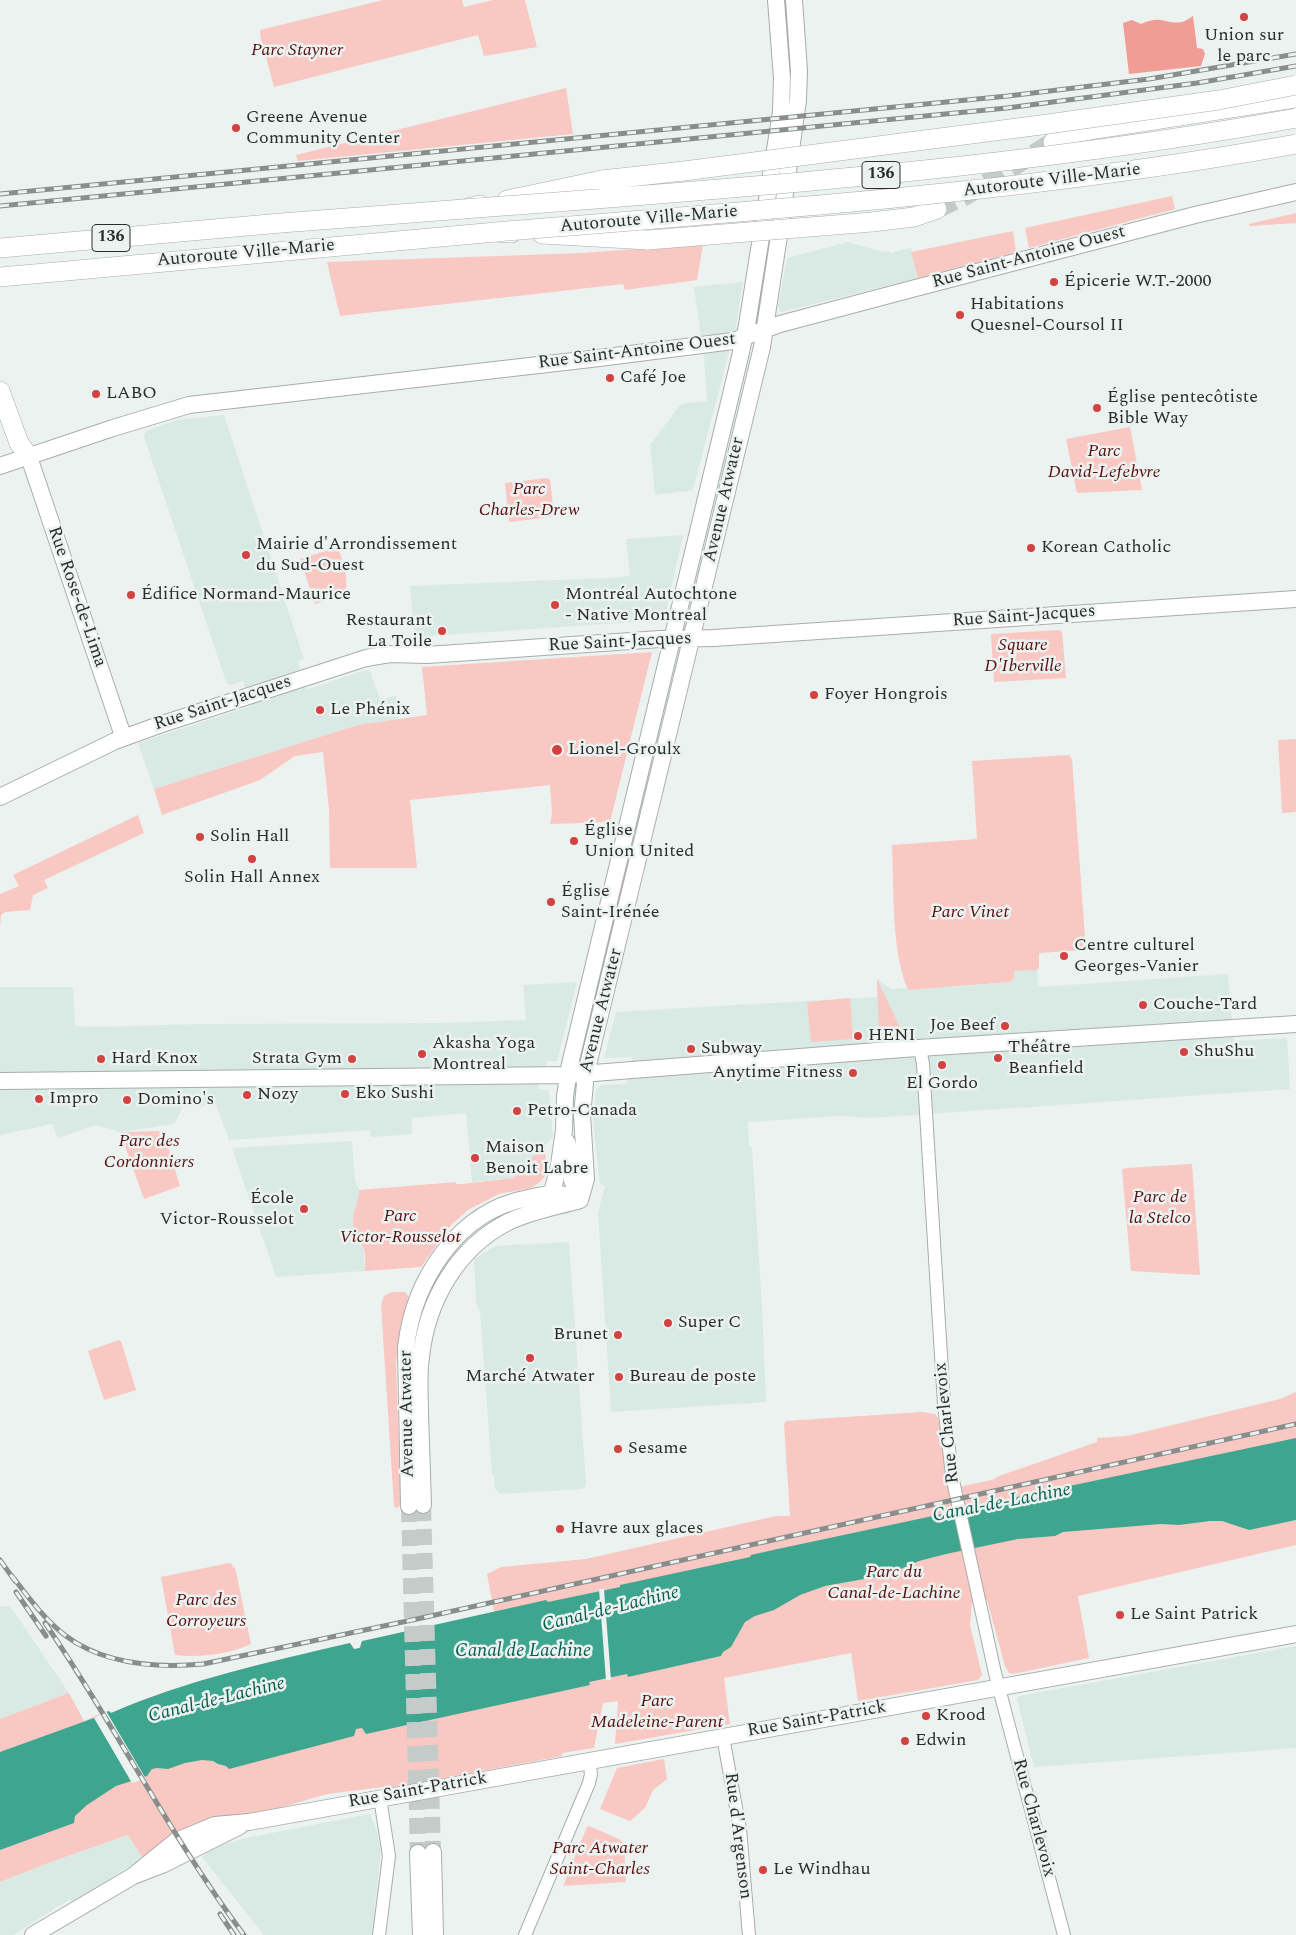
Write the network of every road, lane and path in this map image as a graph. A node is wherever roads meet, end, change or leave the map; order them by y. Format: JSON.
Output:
{"nodes":[{"id":1,"x":776,"y":0,"type":"edge"},
{"id":2,"x":794,"y":0,"type":"edge"},
{"id":3,"x":1296,"y":85,"type":"edge"},
{"id":4,"x":1296,"y":98,"type":"edge"},
{"id":5,"x":1296,"y":118,"type":"edge"},
{"id":6,"x":1053,"y":142,"type":"tunnel mouth"},
{"id":7,"x":1296,"y":144,"type":"edge"},
{"id":8,"x":1296,"y":192,"type":"edge"},
{"id":9,"x":464,"y":209,"type":"junction"},
{"id":10,"x":937,"y":209,"type":"tunnel mouth"},
{"id":11,"x":496,"y":232,"type":"junction"},
{"id":12,"x":0,"y":248,"type":"edge"},
{"id":13,"x":0,"y":276,"type":"edge"},
{"id":14,"x":764,"y":330,"type":"junction"},
{"id":15,"x":744,"y":338,"type":"junction"},
{"id":16,"x":0,"y":392,"type":"edge"},
{"id":17,"x":29,"y":457,"type":"junction"},
{"id":18,"x":0,"y":466,"type":"edge"},
{"id":19,"x":1296,"y":599,"type":"edge"},
{"id":20,"x":692,"y":638,"type":"junction"},
{"id":21,"x":672,"y":639,"type":"junction"},
{"id":22,"x":125,"y":737,"type":"junction"},
{"id":23,"x":0,"y":797,"type":"edge"},
{"id":24,"x":1296,"y":1024,"type":"edge"},
{"id":25,"x":920,"y":1048,"type":"junction"},
{"id":26,"x":586,"y":1073,"type":"junction"},
{"id":27,"x":568,"y":1075,"type":"junction"},
{"id":28,"x":0,"y":1081,"type":"edge"},
{"id":29,"x":564,"y":1130,"type":"junction"},
{"id":30,"x":552,"y":1193,"type":"junction"},
{"id":31,"x":580,"y":1200,"type":"junction"},
{"id":32,"x":1296,"y":1634,"type":"edge"},
{"id":33,"x":1000,"y":1687,"type":"junction"},
{"id":34,"x":723,"y":1737,"type":"junction"},
{"id":35,"x":589,"y":1761,"type":"junction"},
{"id":36,"x":380,"y":1798,"type":"junction"},
{"id":37,"x":33,"y":1935,"type":"edge"},
{"id":38,"x":379,"y":1935,"type":"edge"},
{"id":39,"x":422,"y":1935,"type":"edge"},
{"id":40,"x":435,"y":1935,"type":"edge"},
{"id":41,"x":525,"y":1935,"type":"edge"},
{"id":42,"x":749,"y":1935,"type":"edge"},
{"id":43,"x":1064,"y":1935,"type":"edge"}],
"edges":[{"from":1,"to":15,"type":"main road","name":"Avenue Atwater"},
{"from":2,"to":14,"type":"main road","name":"Avenue Atwater"},
{"from":3,"to":9,"type":"highway","bridge":true},
{"from":4,"to":6,"type":"highway"},
{"from":5,"to":9,"type":"highway","name":"Autoroute Ville-Marie","number":"136","bridge":true},
{"from":7,"to":11,"type":"highway","name":"Autoroute Ville-Marie","number":"136","bridge":true},
{"from":8,"to":14,"type":"main road","name":"Rue Saint-Antoine Ouest"},
{"from":9,"to":12,"type":"highway","name":"Autoroute Ville-Marie","number":"136"},
{"from":10,"to":11,"type":"highway","bridge":true},
{"from":11,"to":13,"type":"highway","name":"Autoroute Ville-Marie","number":"136"},
{"from":14,"to":15,"type":"main road","name":"Rue Saint-Antoine Ouest"},
{"from":14,"to":20,"type":"main road","name":"Avenue Atwater"},
{"from":15,"to":17,"type":"main road","name":"Rue Saint-Antoine Ouest"},
{"from":15,"to":21,"type":"main road","name":"Avenue Atwater"},
{"from":16,"to":17,"type":"highway"},
{"from":17,"to":18,"type":"main road","name":"Rue Saint-Antoine Ouest"},
{"from":17,"to":22,"type":"main road","name":"Rue Rose-de-Lima"},
{"from":19,"to":20,"type":"main road","name":"Rue Saint-Jacques"},
{"from":20,"to":21,"type":"main road","name":"Rue Saint-Jacques"},
{"from":20,"to":26,"type":"main road","name":"Avenue Atwater"},
{"from":21,"to":22,"type":"main road","name":"Rue Saint-Jacques"},
{"from":21,"to":27,"type":"main road","name":"Avenue Atwater"},
{"from":22,"to":23,"type":"main road","name":"Rue Saint-Jacques"},
{"from":24,"to":25,"type":"main road"},
{"from":25,"to":26,"type":"main road"},
{"from":25,"to":33,"type":"street","name":"Rue Charlevoix"},
{"from":26,"to":27,"type":"main road"},
{"from":26,"to":31,"type":"main road","name":"Avenue Atwater"},
{"from":27,"to":28,"type":"main road"},
{"from":27,"to":29,"type":"main road","name":"Avenue Atwater"},
{"from":29,"to":30,"type":"main road","name":"Avenue Atwater"},
{"from":29,"to":31,"type":"main road","name":"Avenue Atwater"},
{"from":30,"to":31,"type":"main road"},
{"from":30,"to":31,"type":"main road","name":"Avenue Atwater"},
{"from":32,"to":33,"type":"main road","name":"Rue Saint-Patrick"},
{"from":33,"to":34,"type":"main road","name":"Rue Saint-Patrick"},
{"from":33,"to":43,"type":"street","name":"Rue Charlevoix"},
{"from":34,"to":35,"type":"main road","name":"Rue Saint-Patrick"},
{"from":34,"to":42,"type":"street","name":"Rue d'Argenson"},
{"from":35,"to":36,"type":"main road","name":"Rue Saint-Patrick"},
{"from":35,"to":41,"type":"street"},
{"from":36,"to":37,"type":"main road","name":"Rue Saint-Patrick"},
{"from":36,"to":38,"type":"street"},
{"from":39,"to":40,"type":"main road"}]}
